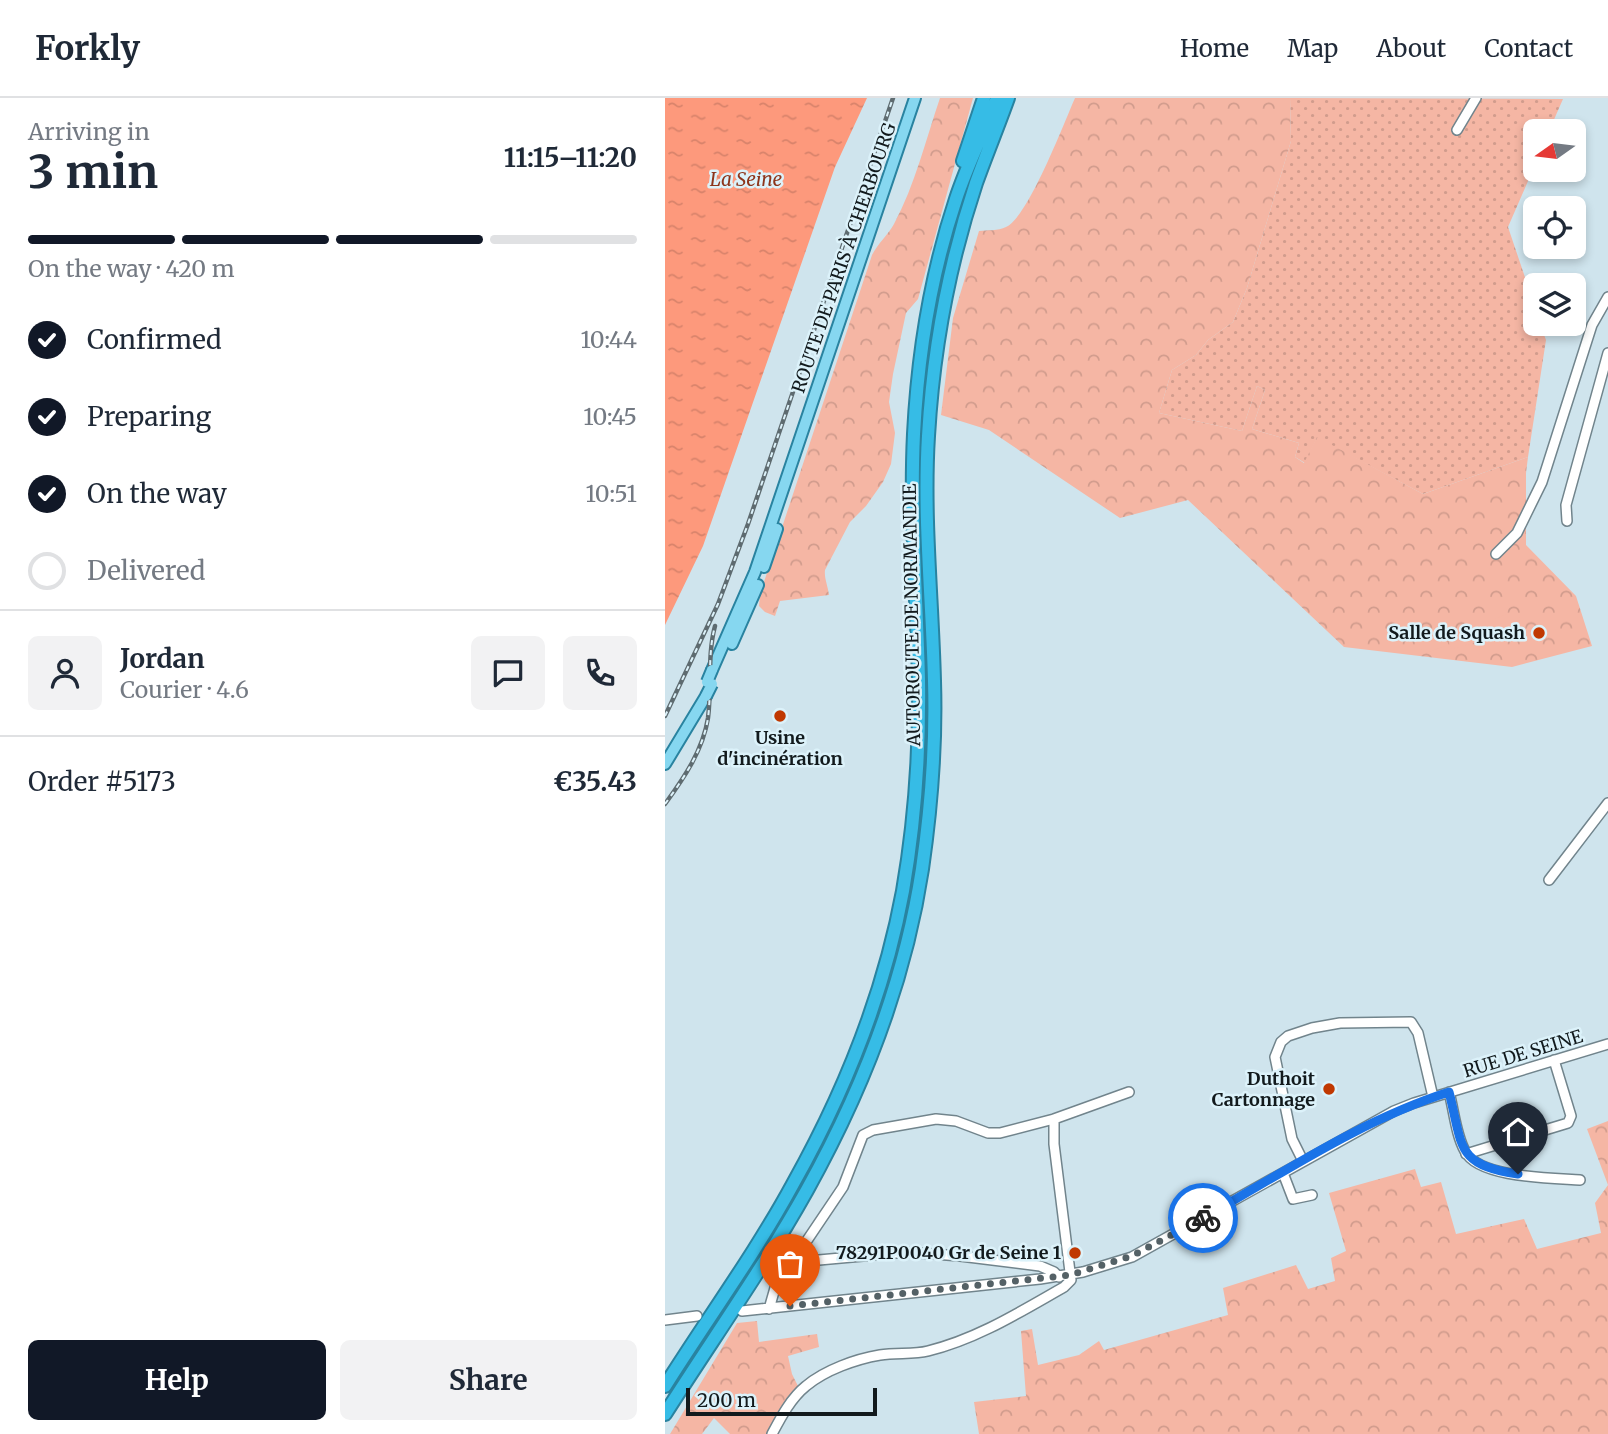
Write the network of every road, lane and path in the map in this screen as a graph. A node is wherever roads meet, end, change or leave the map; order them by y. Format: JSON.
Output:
{"nodes":[{"id":1,"x":915,"y":98,"type":"edge"},
{"id":2,"x":984,"y":98,"type":"edge"},
{"id":3,"x":997,"y":98,"type":"edge"},
{"id":4,"x":1008,"y":98,"type":"edge"},
{"id":5,"x":1476,"y":98,"type":"edge"},
{"id":6,"x":1457,"y":130,"type":"dead end"},
{"id":7,"x":957,"y":196,"type":"junction"},
{"id":8,"x":1608,"y":297,"type":"edge"},
{"id":9,"x":1608,"y":353,"type":"edge"},
{"id":10,"x":805,"y":428,"type":"junction"},
{"id":11,"x":1567,"y":521,"type":"dead end"},
{"id":12,"x":1496,"y":554,"type":"dead end"},
{"id":13,"x":709,"y":683,"type":"junction"},
{"id":14,"x":688,"y":724,"type":"junction"},
{"id":15,"x":665,"y":764,"type":"edge"},
{"id":16,"x":1608,"y":803,"type":"edge"},
{"id":17,"x":1549,"y":880,"type":"dead end"},
{"id":18,"x":1608,"y":1044,"type":"edge"},
{"id":19,"x":1554,"y":1060,"type":"junction"},
{"id":20,"x":1129,"y":1092,"type":"dead end"},
{"id":21,"x":1449,"y":1092,"type":"junction"},
{"id":22,"x":1433,"y":1097,"type":"junction"},
{"id":23,"x":1054,"y":1119,"type":"junction"},
{"id":24,"x":1466,"y":1154,"type":"junction"},
{"id":25,"x":1303,"y":1161,"type":"junction"},
{"id":26,"x":1283,"y":1173,"type":"junction"},
{"id":27,"x":1580,"y":1180,"type":"dead end"},
{"id":28,"x":1312,"y":1195,"type":"dead end"},
{"id":29,"x":809,"y":1261,"type":"dead end"},
{"id":30,"x":1070,"y":1275,"type":"junction"},
{"id":31,"x":1059,"y":1277,"type":"junction"},
{"id":32,"x":769,"y":1308,"type":"junction"},
{"id":33,"x":742,"y":1311,"type":"dead end"},
{"id":34,"x":697,"y":1317,"type":"dead end"},
{"id":35,"x":665,"y":1320,"type":"edge"},
{"id":36,"x":665,"y":1386,"type":"edge"},
{"id":37,"x":665,"y":1414,"type":"edge"},
{"id":38,"x":772,"y":1434,"type":"edge"}],
"edges":[{"from":1,"to":10,"type":"main road","name":"ROUTE DE PARIS À CHERBOURG"},
{"from":2,"to":7,"type":"highway"},
{"from":3,"to":7,"type":"highway","name":"AUTOROUTE DE NORMANDIE"},
{"from":4,"to":37,"type":"highway","name":"AUTOROUTE DE NORMANDIE"},
{"from":5,"to":6,"type":"street"},
{"from":7,"to":36,"type":"highway","name":"AUTOROUTE DE NORMANDIE"},
{"from":8,"to":12,"type":"street"},
{"from":9,"to":11,"type":"street"},
{"from":10,"to":13,"type":"main road","name":"ROUTE DE PARIS À CHERBOURG","bridge":true},
{"from":10,"to":13,"type":"main road","name":"ROUTE DE PARIS À CHERBOURG"},
{"from":13,"to":14,"type":"main road","name":"ROUTE DE PARIS À CHERBOURG"},
{"from":13,"to":14,"type":"main road","name":"ROUTE DE PARIS À CHERBOURG","bridge":true},
{"from":14,"to":15,"type":"main road","name":"ROUTE DE PARIS À CHERBOURG"},
{"from":16,"to":17,"type":"street"},
{"from":18,"to":19,"type":"street","name":"RUE DE SEINE"},
{"from":19,"to":21,"type":"street","name":"RUE DE SEINE"},
{"from":19,"to":24,"type":"street"},
{"from":20,"to":23,"type":"street"},
{"from":21,"to":22,"type":"street","name":"RUE DE SEINE"},
{"from":21,"to":24,"type":"street"},
{"from":22,"to":25,"type":"street","name":"RUE DE SEINE"},
{"from":22,"to":25,"type":"street"},
{"from":23,"to":30,"type":"street"},
{"from":23,"to":32,"type":"street"},
{"from":24,"to":27,"type":"street"},
{"from":25,"to":26,"type":"street","name":"RUE DE SEINE"},
{"from":26,"to":28,"type":"street"},
{"from":26,"to":30,"type":"street","name":"RUE DE SEINE"},
{"from":29,"to":31,"type":"street"},
{"from":30,"to":31,"type":"street","name":"RUE DE SEINE"},
{"from":30,"to":38,"type":"street"},
{"from":31,"to":32,"type":"street","name":"RUE DE SEINE"},
{"from":32,"to":33,"type":"street","name":"RUE DE SEINE"},
{"from":34,"to":35,"type":"street"}]}
